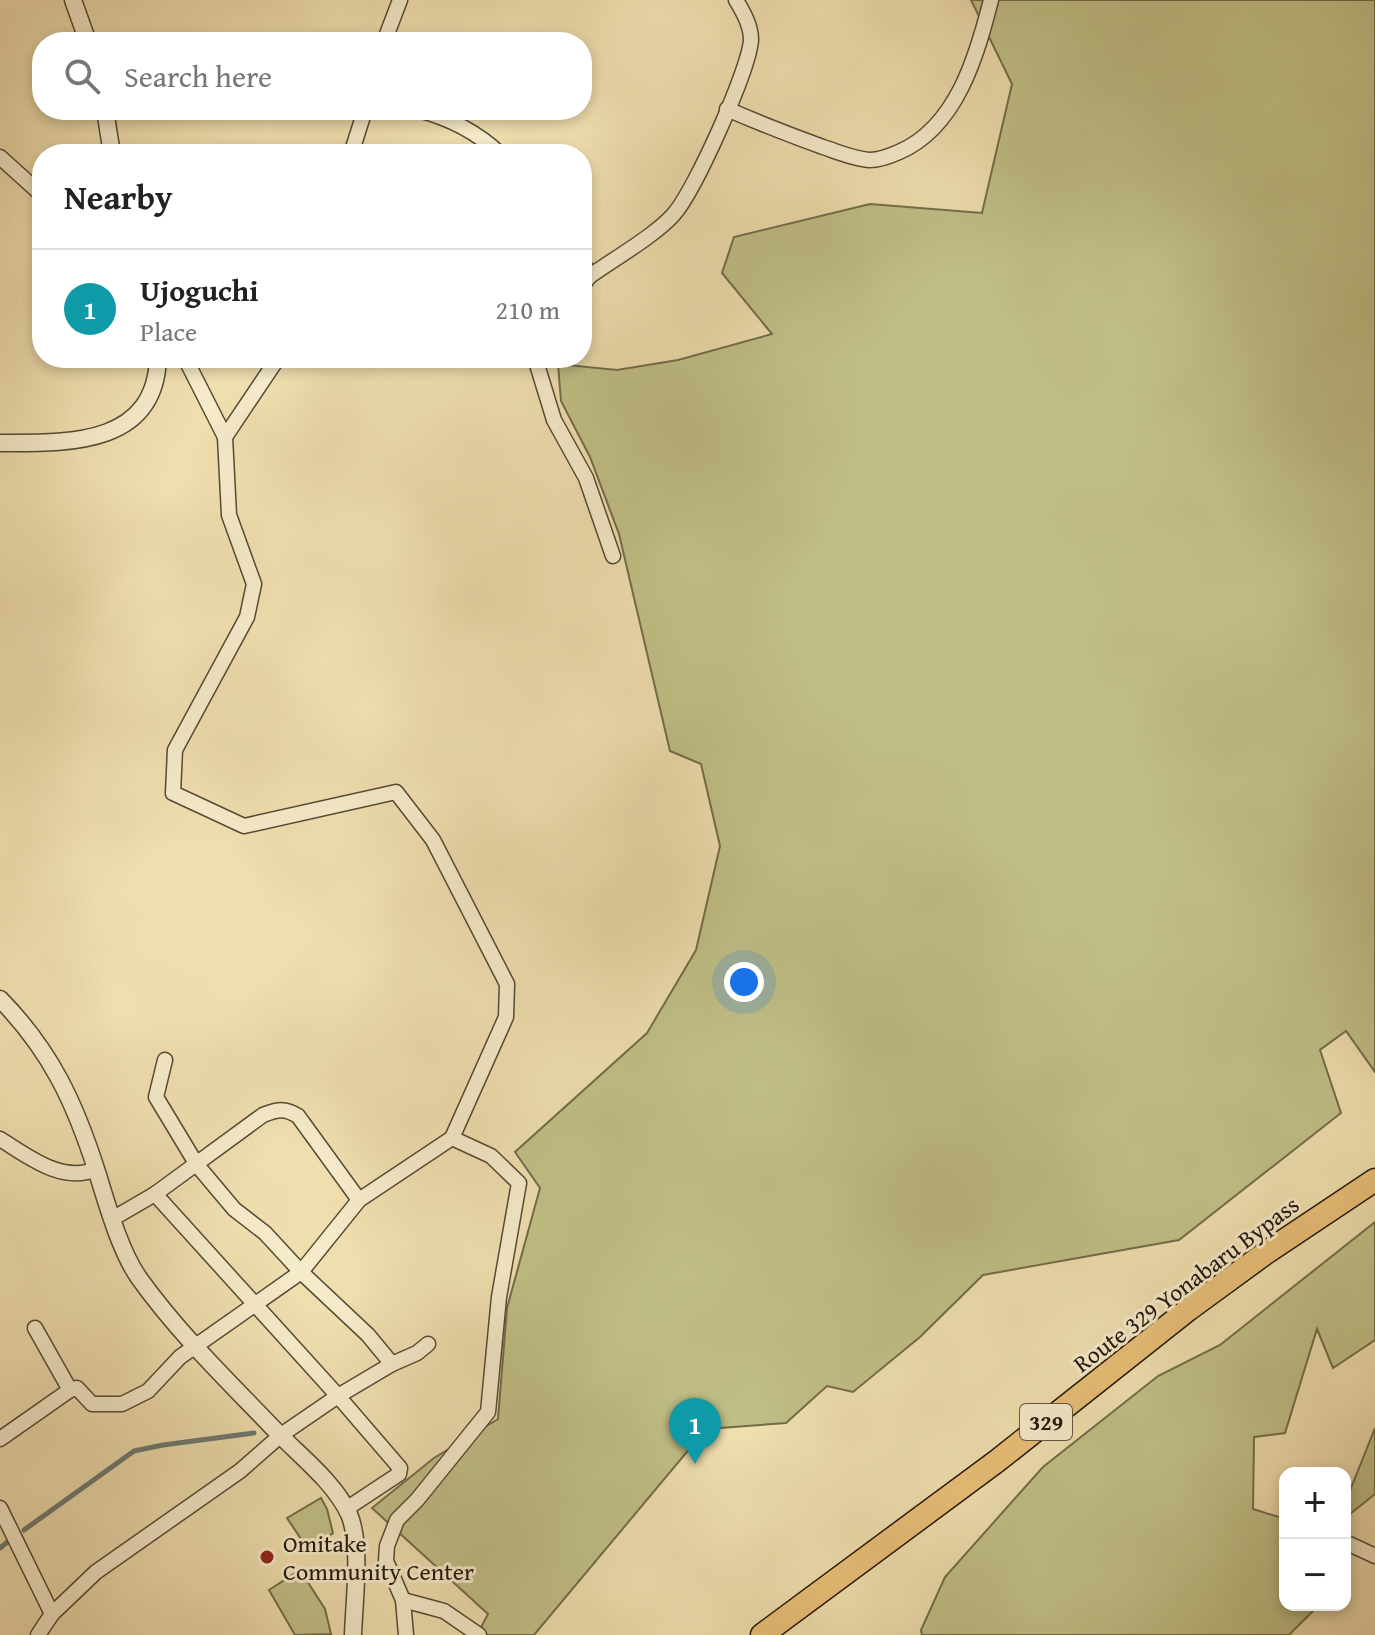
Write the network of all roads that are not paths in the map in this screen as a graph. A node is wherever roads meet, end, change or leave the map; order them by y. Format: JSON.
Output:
{"nodes":[{"id":1,"x":73,"y":0,"type":"edge"},
{"id":2,"x":400,"y":0,"type":"edge"},
{"id":3,"x":736,"y":0,"type":"edge"},
{"id":4,"x":991,"y":0,"type":"edge"},
{"id":5,"x":84,"y":32,"type":"edge"},
{"id":6,"x":388,"y":32,"type":"edge"},
{"id":7,"x":727,"y":109,"type":"junction"},
{"id":8,"x":107,"y":120,"type":"edge"},
{"id":9,"x":362,"y":120,"type":"edge"},
{"id":10,"x":449,"y":120,"type":"edge"},
{"id":11,"x":110,"y":144,"type":"edge"},
{"id":12,"x":354,"y":144,"type":"edge"},
{"id":13,"x":490,"y":144,"type":"edge"},
{"id":14,"x":0,"y":157,"type":"edge"},
{"id":15,"x":32,"y":186,"type":"edge"},
{"id":16,"x":592,"y":277,"type":"edge"},
{"id":17,"x":158,"y":368,"type":"edge"},
{"id":18,"x":190,"y":368,"type":"edge"},
{"id":19,"x":271,"y":368,"type":"edge"},
{"id":20,"x":538,"y":368,"type":"edge"},
{"id":21,"x":225,"y":437,"type":"junction"},
{"id":22,"x":0,"y":443,"type":"edge"},
{"id":23,"x":613,"y":556,"type":"dead end"},
{"id":24,"x":0,"y":999,"type":"edge"},
{"id":25,"x":165,"y":1060,"type":"dead end"},
{"id":26,"x":452,"y":1138,"type":"junction"},
{"id":27,"x":0,"y":1139,"type":"edge"},
{"id":28,"x":197,"y":1165,"type":"junction"},
{"id":29,"x":96,"y":1169,"type":"junction"},
{"id":30,"x":1375,"y":1180,"type":"edge"},
{"id":31,"x":155,"y":1194,"type":"junction"},
{"id":32,"x":359,"y":1200,"type":"junction"},
{"id":33,"x":112,"y":1219,"type":"junction"},
{"id":34,"x":301,"y":1272,"type":"junction"},
{"id":35,"x":256,"y":1306,"type":"junction"},
{"id":36,"x":35,"y":1328,"type":"dead end"},
{"id":37,"x":428,"y":1344,"type":"dead end"},
{"id":38,"x":196,"y":1348,"type":"junction"},
{"id":39,"x":392,"y":1364,"type":"junction"},
{"id":40,"x":70,"y":1390,"type":"junction"},
{"id":41,"x":338,"y":1396,"type":"junction"},
{"id":42,"x":281,"y":1435,"type":"junction"},
{"id":43,"x":0,"y":1439,"type":"edge"},
{"id":44,"x":0,"y":1508,"type":"edge"},
{"id":45,"x":346,"y":1509,"type":"junction"},
{"id":46,"x":1351,"y":1545,"type":"edge"},
{"id":47,"x":1375,"y":1556,"type":"edge"},
{"id":48,"x":403,"y":1600,"type":"junction"},
{"id":49,"x":52,"y":1614,"type":"junction"},
{"id":50,"x":38,"y":1635,"type":"edge"},
{"id":51,"x":353,"y":1635,"type":"edge"},
{"id":52,"x":406,"y":1635,"type":"edge"},
{"id":53,"x":479,"y":1635,"type":"edge"},
{"id":54,"x":762,"y":1635,"type":"edge"}],
"edges":[{"from":1,"to":5,"type":"street"},
{"from":2,"to":6,"type":"street"},
{"from":3,"to":7,"type":"street"},
{"from":4,"to":7,"type":"street"},
{"from":7,"to":16,"type":"street"},
{"from":8,"to":11,"type":"street"},
{"from":9,"to":12,"type":"street"},
{"from":10,"to":13,"type":"street"},
{"from":14,"to":15,"type":"street"},
{"from":17,"to":22,"type":"street"},
{"from":18,"to":21,"type":"street"},
{"from":19,"to":21,"type":"street"},
{"from":20,"to":23,"type":"street"},
{"from":21,"to":26,"type":"street"},
{"from":24,"to":29,"type":"street"},
{"from":25,"to":28,"type":"street"},
{"from":26,"to":32,"type":"street"},
{"from":26,"to":48,"type":"street"},
{"from":27,"to":29,"type":"street"},
{"from":28,"to":31,"type":"street"},
{"from":28,"to":32,"type":"street"},
{"from":28,"to":34,"type":"street"},
{"from":29,"to":33,"type":"street"},
{"from":30,"to":54,"type":"highway","name":"Route 329 Yonabaru Bypass","number":"329"},
{"from":31,"to":33,"type":"street"},
{"from":31,"to":35,"type":"street"},
{"from":32,"to":34,"type":"street"},
{"from":33,"to":38,"type":"street"},
{"from":34,"to":35,"type":"street"},
{"from":34,"to":39,"type":"street"},
{"from":35,"to":38,"type":"street"},
{"from":35,"to":41,"type":"street"},
{"from":36,"to":40,"type":"street"},
{"from":37,"to":39,"type":"street"},
{"from":38,"to":40,"type":"street"},
{"from":38,"to":42,"type":"street"},
{"from":39,"to":41,"type":"street"},
{"from":40,"to":43,"type":"street"},
{"from":41,"to":42,"type":"street"},
{"from":41,"to":45,"type":"street"},
{"from":42,"to":45,"type":"street"},
{"from":42,"to":49,"type":"street"},
{"from":44,"to":49,"type":"street"},
{"from":45,"to":51,"type":"street"},
{"from":46,"to":47,"type":"street"},
{"from":48,"to":52,"type":"street"},
{"from":48,"to":53,"type":"street"},
{"from":49,"to":50,"type":"street"}]}
